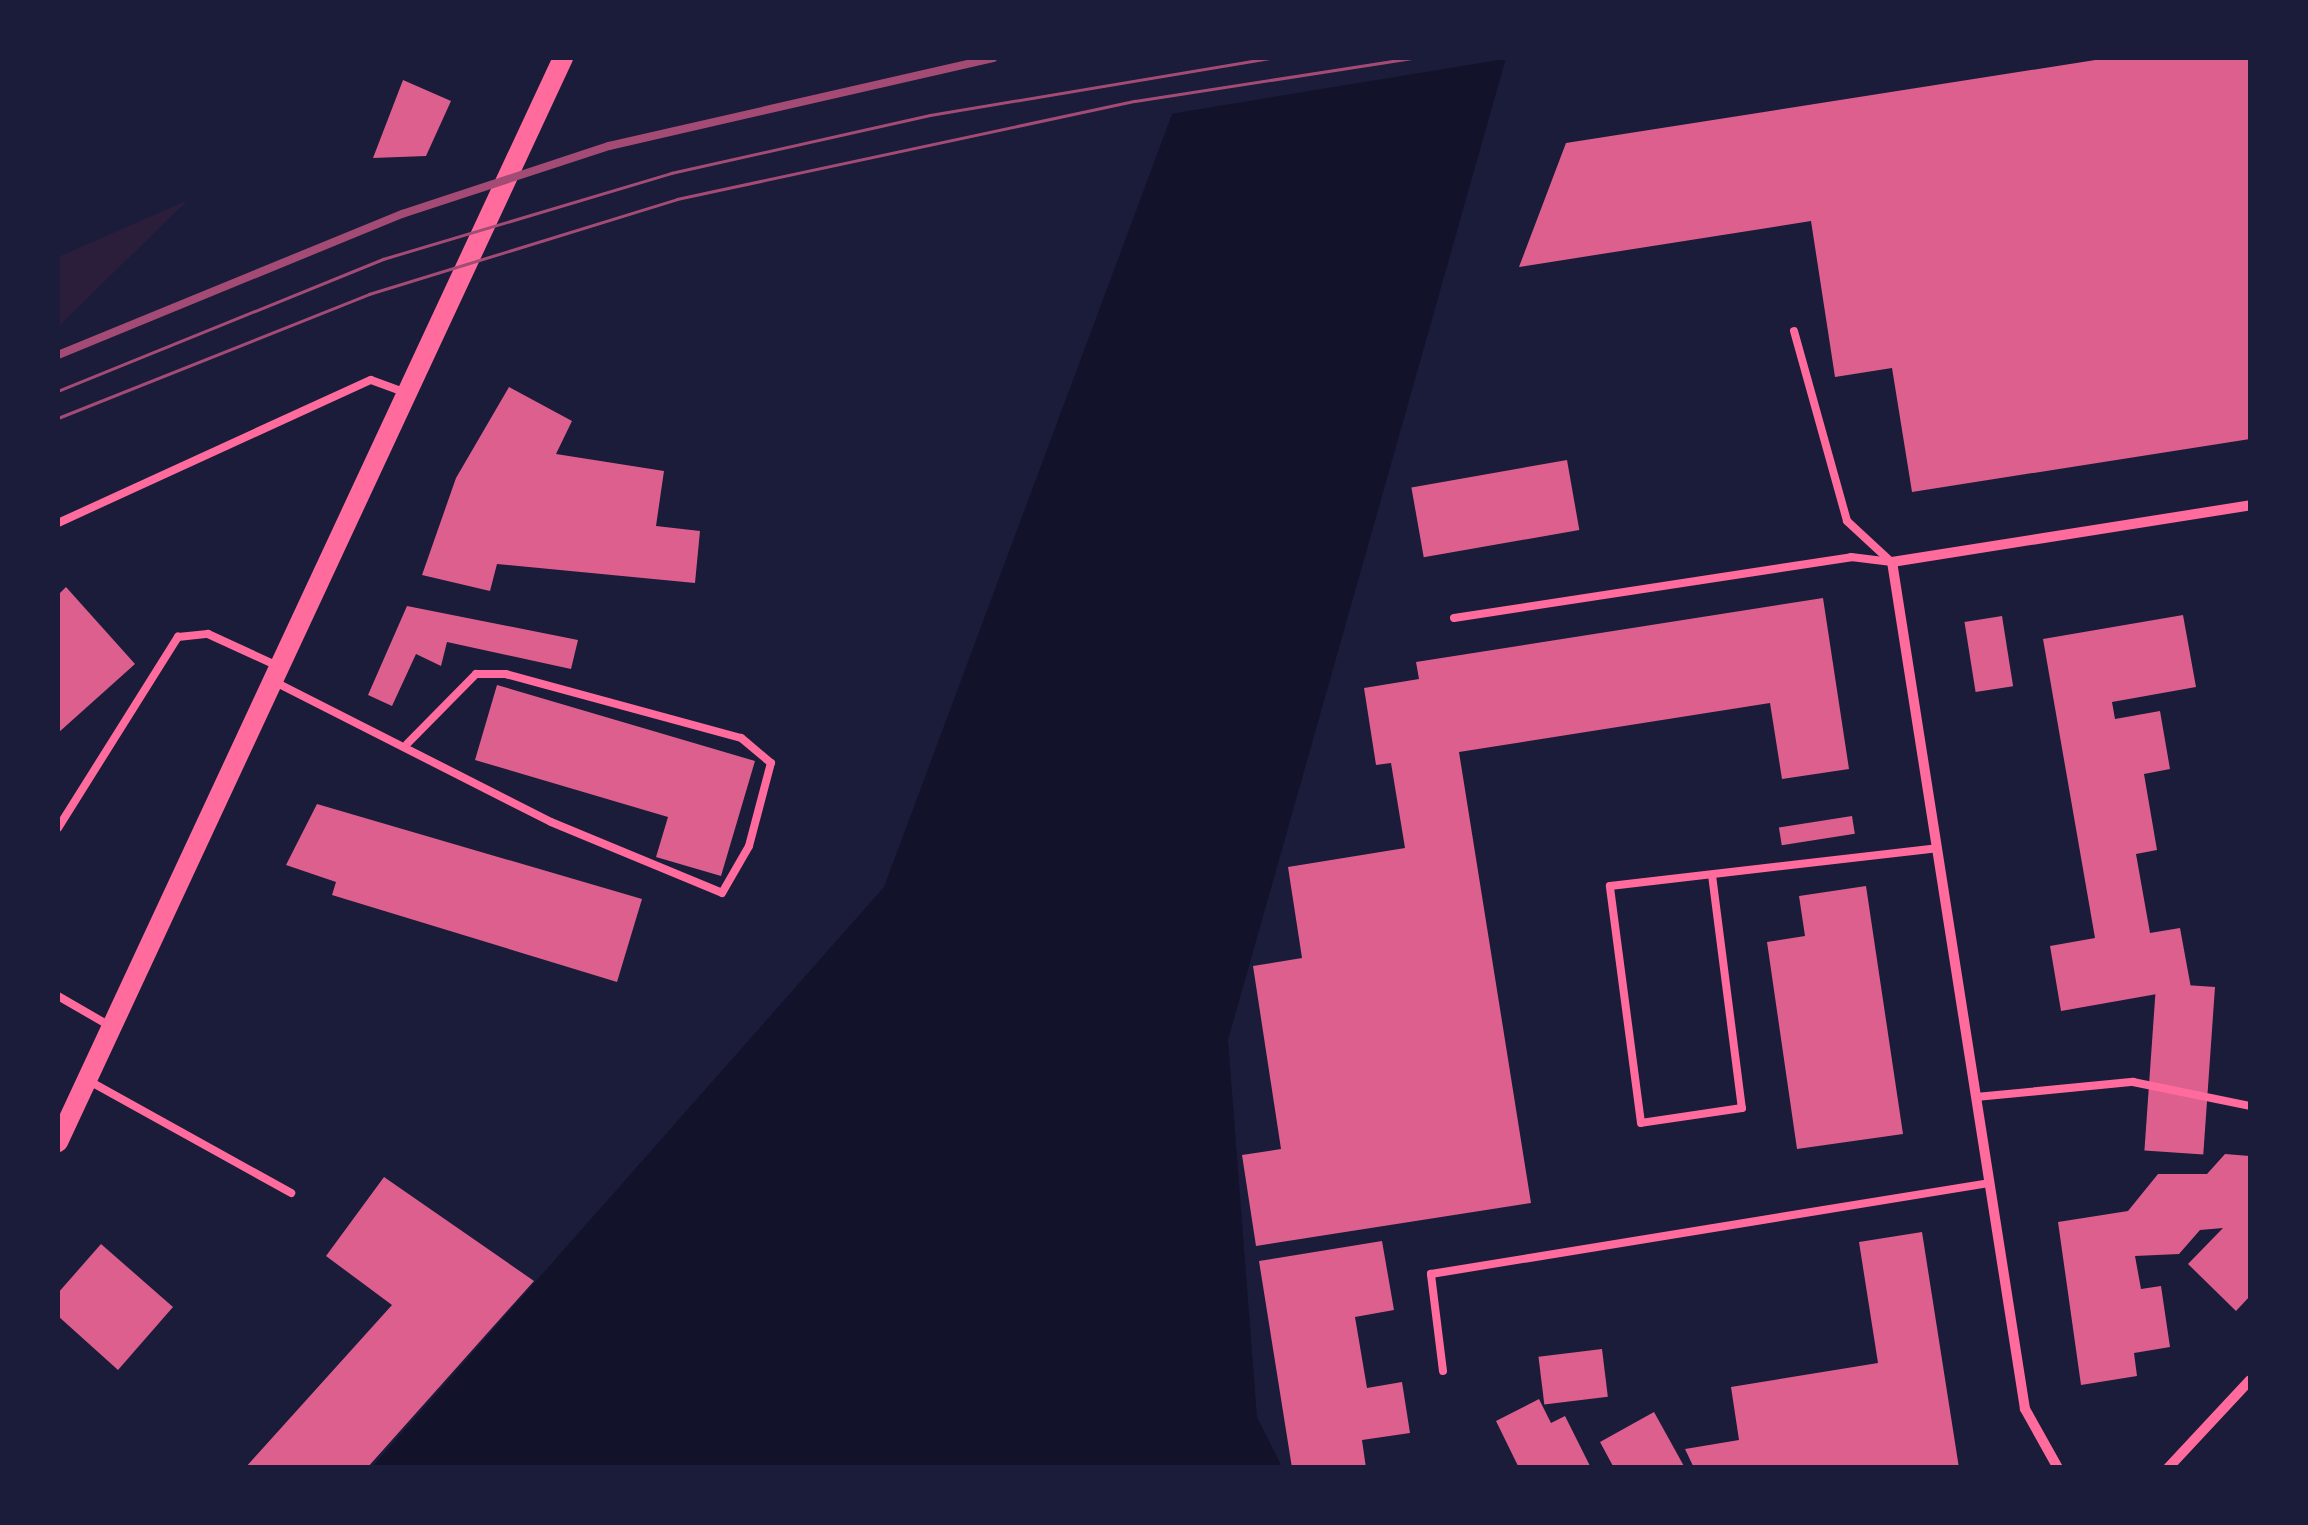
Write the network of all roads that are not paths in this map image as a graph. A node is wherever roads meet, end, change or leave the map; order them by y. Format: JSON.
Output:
{"nodes":[{"id":1,"x":563,"y":58,"type":"edge"},
{"id":2,"x":1794,"y":331,"type":"dead end"},
{"id":3,"x":410,"y":395,"type":"junction"},
{"id":4,"x":2249,"y":505,"type":"edge"},
{"id":5,"x":2250,"y":518,"type":"edge"},
{"id":6,"x":58,"y":523,"type":"edge"},
{"id":7,"x":1892,"y":562,"type":"junction"},
{"id":8,"x":1454,"y":618,"type":"dead end"},
{"id":9,"x":278,"y":675,"type":"junction"},
{"id":10,"x":407,"y":744,"type":"junction"},
{"id":11,"x":58,"y":828,"type":"edge"},
{"id":12,"x":1937,"y":848,"type":"junction"},
{"id":13,"x":1712,"y":875,"type":"junction"},
{"id":14,"x":58,"y":996,"type":"edge"},
{"id":15,"x":112,"y":1027,"type":"junction"},
{"id":16,"x":87,"y":1080,"type":"junction"},
{"id":17,"x":1976,"y":1097,"type":"junction"},
{"id":18,"x":2250,"y":1106,"type":"edge"},
{"id":19,"x":58,"y":1142,"type":"edge"},
{"id":20,"x":1989,"y":1183,"type":"junction"},
{"id":21,"x":291,"y":1192,"type":"dead end"},
{"id":22,"x":1442,"y":1371,"type":"dead end"},
{"id":23,"x":2250,"y":1380,"type":"edge"},
{"id":24,"x":2058,"y":1468,"type":"edge"},
{"id":25,"x":2168,"y":1468,"type":"edge"}],
"edges":[{"from":1,"to":3,"type":"main road"},
{"from":2,"to":7,"type":"lane"},
{"from":3,"to":6,"type":"lane"},
{"from":3,"to":9,"type":"main road"},
{"from":4,"to":5,"type":"street"},
{"from":4,"to":7,"type":"street"},
{"from":7,"to":8,"type":"lane"},
{"from":7,"to":12,"type":"street"},
{"from":9,"to":10,"type":"lane"},
{"from":9,"to":11,"type":"lane"},
{"from":9,"to":15,"type":"main road"},
{"from":10,"to":10,"type":"lane"},
{"from":12,"to":13,"type":"lane"},
{"from":12,"to":17,"type":"street"},
{"from":13,"to":13,"type":"lane"},
{"from":14,"to":15,"type":"lane"},
{"from":15,"to":16,"type":"main road"},
{"from":16,"to":19,"type":"main road"},
{"from":16,"to":21,"type":"lane"},
{"from":17,"to":18,"type":"lane"},
{"from":17,"to":20,"type":"street"},
{"from":20,"to":22,"type":"lane"},
{"from":20,"to":24,"type":"street"},
{"from":23,"to":25,"type":"street"}]}
